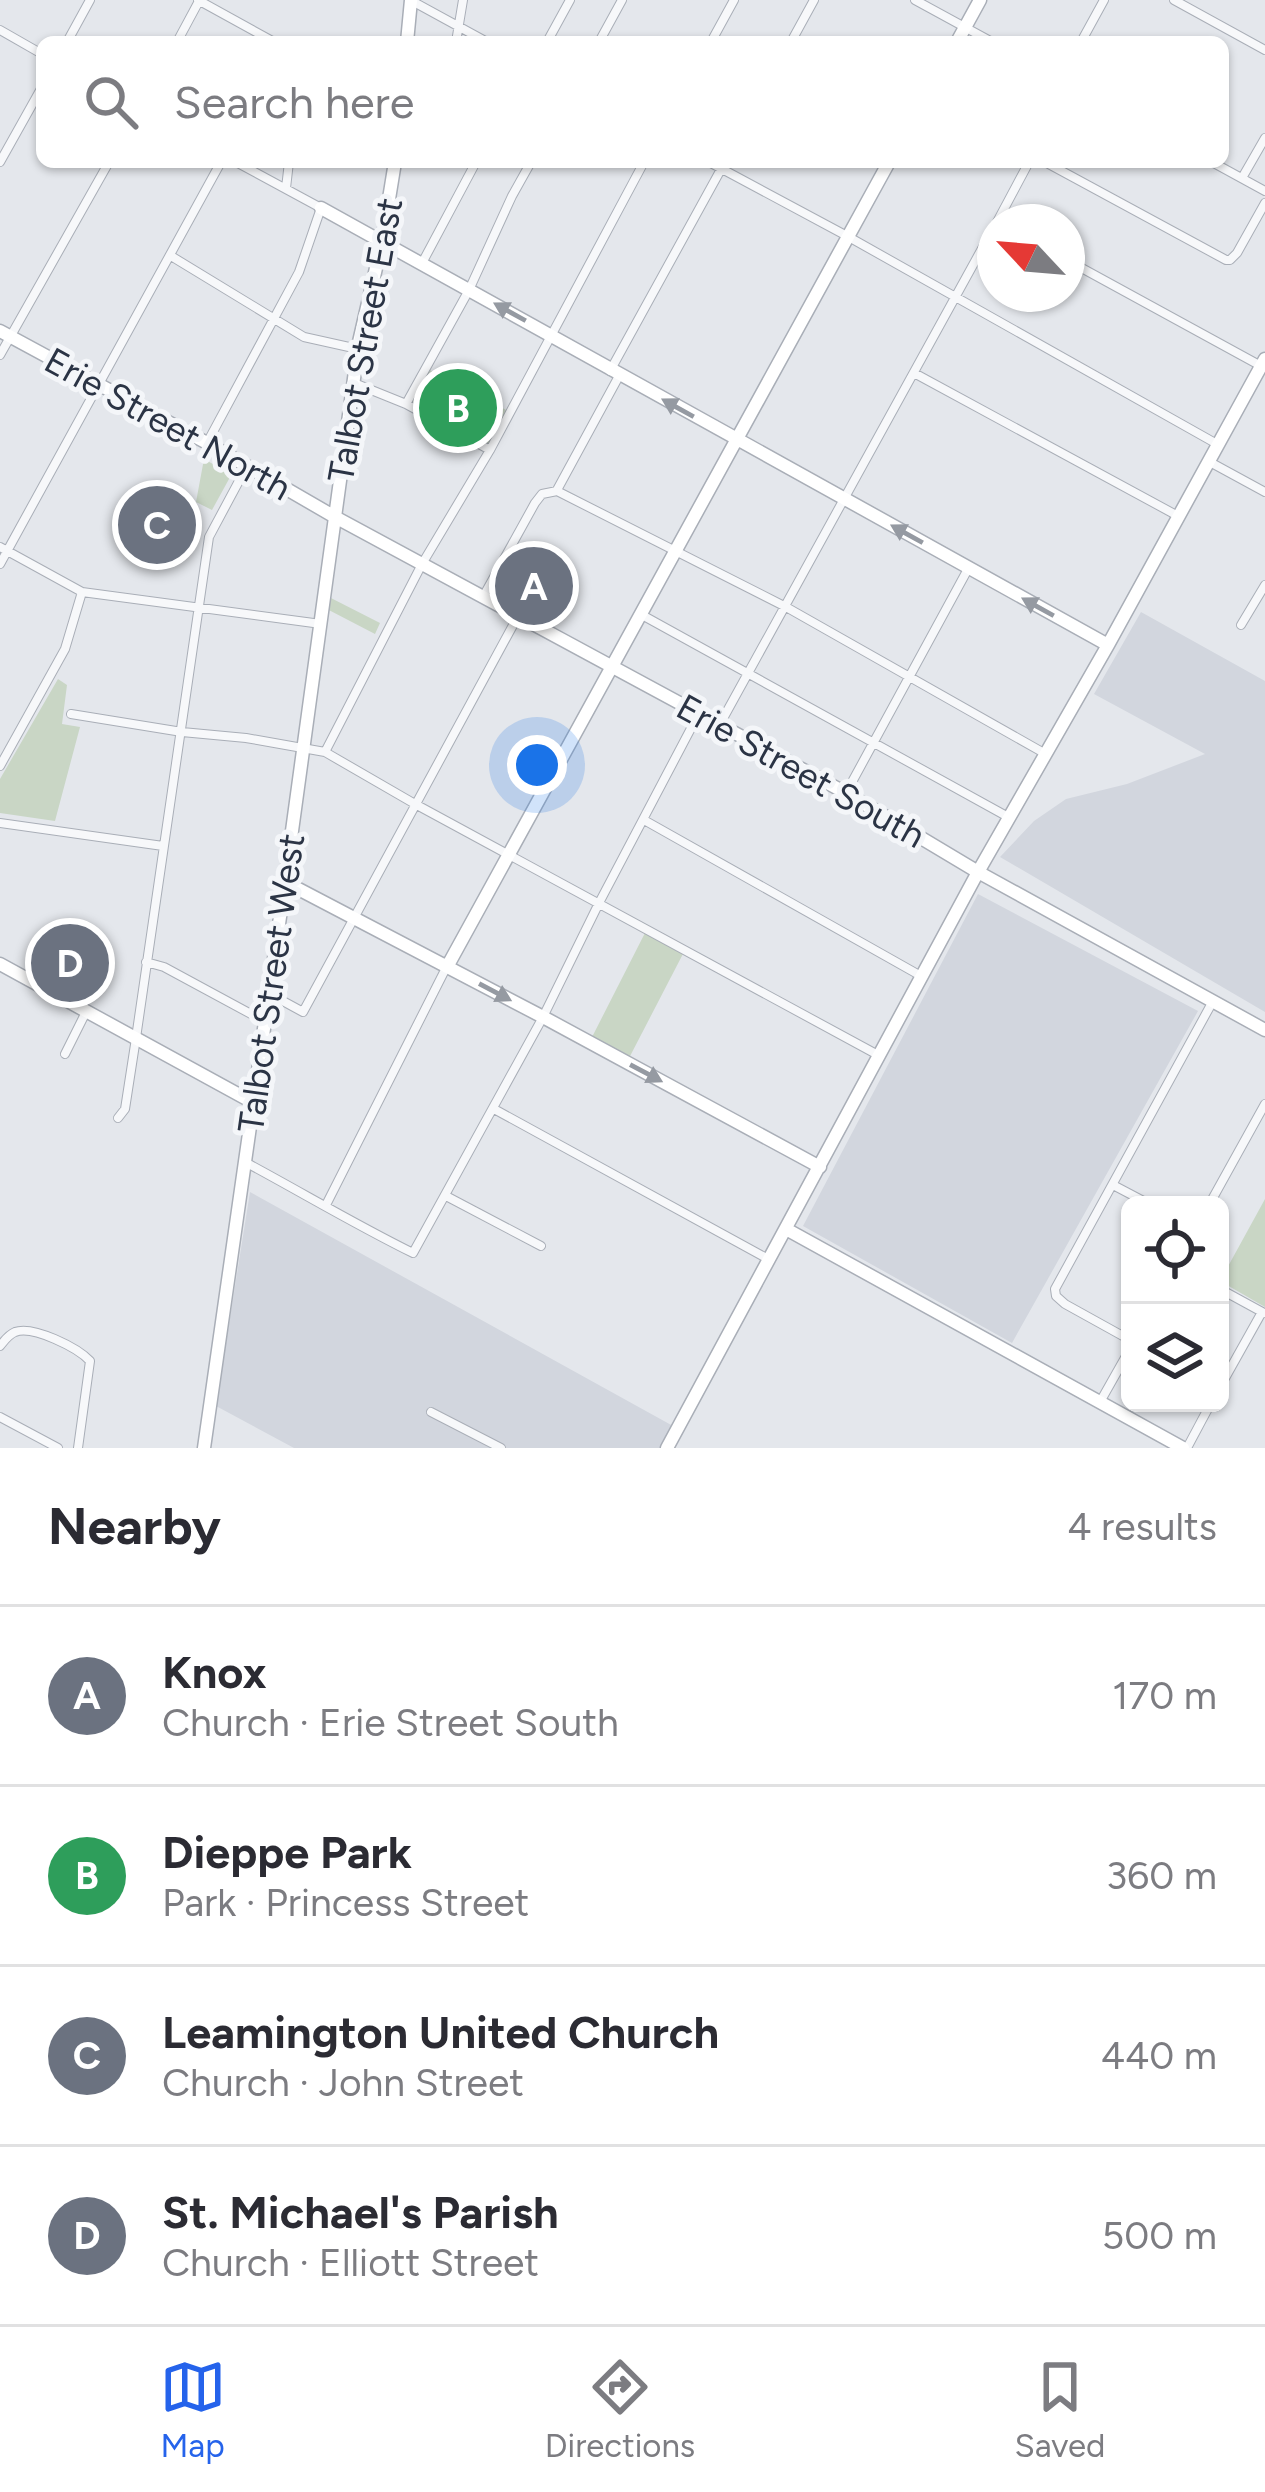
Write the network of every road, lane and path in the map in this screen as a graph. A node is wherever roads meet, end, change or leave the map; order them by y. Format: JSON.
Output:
{"nodes":[{"id":1,"x":90,"y":0,"type":"edge"},
{"id":2,"x":199,"y":0,"type":"edge"},
{"id":3,"x":411,"y":0,"type":"edge"},
{"id":4,"x":463,"y":0,"type":"edge"},
{"id":5,"x":569,"y":0,"type":"edge"},
{"id":6,"x":622,"y":0,"type":"edge"},
{"id":7,"x":734,"y":0,"type":"edge"},
{"id":8,"x":814,"y":0,"type":"edge"},
{"id":9,"x":915,"y":0,"type":"edge"},
{"id":10,"x":980,"y":0,"type":"edge"},
{"id":11,"x":1104,"y":0,"type":"edge"},
{"id":12,"x":1174,"y":0,"type":"edge"},
{"id":13,"x":458,"y":27,"type":"junction"},
{"id":14,"x":965,"y":27,"type":"junction"},
{"id":15,"x":0,"y":30,"type":"edge"},
{"id":16,"x":70,"y":36,"type":"edge"},
{"id":17,"x":180,"y":36,"type":"edge"},
{"id":18,"x":263,"y":36,"type":"edge"},
{"id":19,"x":408,"y":36,"type":"edge"},
{"id":20,"x":457,"y":36,"type":"edge"},
{"id":21,"x":475,"y":36,"type":"edge"},
{"id":22,"x":551,"y":36,"type":"edge"},
{"id":23,"x":602,"y":36,"type":"edge"},
{"id":24,"x":714,"y":36,"type":"edge"},
{"id":25,"x":793,"y":36,"type":"edge"},
{"id":26,"x":960,"y":36,"type":"edge"},
{"id":27,"x":981,"y":36,"type":"edge"},
{"id":28,"x":1084,"y":36,"type":"edge"},
{"id":29,"x":36,"y":50,"type":"edge"},
{"id":30,"x":1265,"y":50,"type":"edge"},
{"id":31,"x":36,"y":98,"type":"edge"},
{"id":32,"x":1265,"y":138,"type":"edge"},
{"id":33,"x":0,"y":162,"type":"edge"},
{"id":34,"x":105,"y":168,"type":"edge"},
{"id":35,"x":218,"y":168,"type":"edge"},
{"id":36,"x":248,"y":168,"type":"edge"},
{"id":37,"x":288,"y":168,"type":"edge"},
{"id":38,"x":393,"y":168,"type":"edge"},
{"id":39,"x":473,"y":168,"type":"edge"},
{"id":40,"x":528,"y":168,"type":"edge"},
{"id":41,"x":641,"y":168,"type":"edge"},
{"id":42,"x":721,"y":168,"type":"edge"},
{"id":43,"x":728,"y":168,"type":"edge"},
{"id":44,"x":887,"y":168,"type":"edge"},
{"id":45,"x":1027,"y":168,"type":"edge"},
{"id":46,"x":1056,"y":168,"type":"edge"},
{"id":47,"x":1223,"y":168,"type":"edge"},
{"id":48,"x":1242,"y":178,"type":"junction"},
{"id":49,"x":286,"y":188,"type":"junction"},
{"id":50,"x":1265,"y":191,"type":"edge"},
{"id":51,"x":1265,"y":202,"type":"edge"},
{"id":52,"x":1007,"y":204,"type":"edge"},
{"id":53,"x":321,"y":208,"type":"junction"},
{"id":54,"x":848,"y":236,"type":"junction"},
{"id":55,"x":382,"y":242,"type":"junction"},
{"id":56,"x":171,"y":256,"type":"junction"},
{"id":57,"x":977,"y":259,"type":"edge"},
{"id":58,"x":421,"y":265,"type":"junction"},
{"id":59,"x":1085,"y":269,"type":"edge"},
{"id":60,"x":470,"y":290,"type":"junction"},
{"id":61,"x":955,"y":298,"type":"junction"},
{"id":62,"x":274,"y":318,"type":"junction"},
{"id":63,"x":5,"y":334,"type":"edge"},
{"id":64,"x":550,"y":335,"type":"junction"},
{"id":65,"x":358,"y":349,"type":"junction"},
{"id":66,"x":0,"y":356,"type":"edge"},
{"id":67,"x":1263,"y":362,"type":"edge"},
{"id":68,"x":615,"y":373,"type":"junction"},
{"id":69,"x":914,"y":373,"type":"junction"},
{"id":70,"x":354,"y":383,"type":"junction"},
{"id":71,"x":100,"y":385,"type":"junction"},
{"id":72,"x":406,"y":404,"type":"junction"},
{"id":73,"x":736,"y":440,"type":"junction"},
{"id":74,"x":207,"y":443,"type":"junction"},
{"id":75,"x":1217,"y":445,"type":"junction"},
{"id":76,"x":490,"y":450,"type":"junction"},
{"id":77,"x":1208,"y":460,"type":"junction"},
{"id":78,"x":247,"y":466,"type":"junction"},
{"id":79,"x":556,"y":490,"type":"junction"},
{"id":80,"x":1265,"y":492,"type":"edge"},
{"id":81,"x":845,"y":500,"type":"junction"},
{"id":82,"x":1178,"y":516,"type":"junction"},
{"id":83,"x":335,"y":518,"type":"junction"},
{"id":84,"x":4,"y":549,"type":"edge"},
{"id":85,"x":674,"y":551,"type":"junction"},
{"id":86,"x":422,"y":563,"type":"junction"},
{"id":87,"x":0,"y":564,"type":"edge"},
{"id":88,"x":968,"y":569,"type":"junction"},
{"id":89,"x":1265,"y":587,"type":"edge"},
{"id":90,"x":82,"y":592,"type":"junction"},
{"id":91,"x":483,"y":598,"type":"junction"},
{"id":92,"x":786,"y":607,"type":"junction"},
{"id":93,"x":198,"y":608,"type":"junction"},
{"id":94,"x":640,"y":614,"type":"junction"},
{"id":95,"x":518,"y":616,"type":"junction"},
{"id":96,"x":321,"y":624,"type":"junction"},
{"id":97,"x":1241,"y":625,"type":"dead end"},
{"id":98,"x":1108,"y":645,"type":"junction"},
{"id":99,"x":612,"y":667,"type":"junction"},
{"id":100,"x":749,"y":674,"type":"junction"},
{"id":101,"x":908,"y":676,"type":"junction"},
{"id":102,"x":71,"y":714,"type":"dead end"},
{"id":103,"x":699,"y":714,"type":"junction"},
{"id":104,"x":720,"y":724,"type":"junction"},
{"id":105,"x":182,"y":731,"type":"junction"},
{"id":106,"x":874,"y":741,"type":"junction"},
{"id":107,"x":304,"y":748,"type":"junction"},
{"id":108,"x":325,"y":752,"type":"junction"},
{"id":109,"x":1046,"y":754,"type":"junction"},
{"id":110,"x":0,"y":766,"type":"edge"},
{"id":111,"x":846,"y":793,"type":"junction"},
{"id":112,"x":416,"y":804,"type":"junction"},
{"id":113,"x":1010,"y":818,"type":"junction"},
{"id":114,"x":644,"y":820,"type":"junction"},
{"id":115,"x":0,"y":824,"type":"edge"},
{"id":116,"x":164,"y":846,"type":"junction"},
{"id":117,"x":509,"y":854,"type":"junction"},
{"id":118,"x":978,"y":872,"type":"junction"},
{"id":119,"x":285,"y":883,"type":"junction"},
{"id":120,"x":598,"y":903,"type":"junction"},
{"id":121,"x":355,"y":918,"type":"junction"},
{"id":122,"x":146,"y":962,"type":"junction"},
{"id":123,"x":0,"y":964,"type":"edge"},
{"id":124,"x":447,"y":967,"type":"junction"},
{"id":125,"x":922,"y":976,"type":"junction"},
{"id":126,"x":270,"y":994,"type":"junction"},
{"id":127,"x":1214,"y":1001,"type":"junction"},
{"id":128,"x":87,"y":1010,"type":"junction"},
{"id":129,"x":543,"y":1017,"type":"junction"},
{"id":130,"x":266,"y":1022,"type":"junction"},
{"id":131,"x":1265,"y":1030,"type":"edge"},
{"id":132,"x":136,"y":1038,"type":"junction"},
{"id":133,"x":65,"y":1054,"type":"dead end"},
{"id":134,"x":880,"y":1056,"type":"junction"},
{"id":135,"x":254,"y":1102,"type":"junction"},
{"id":136,"x":1265,"y":1104,"type":"edge"},
{"id":137,"x":494,"y":1109,"type":"junction"},
{"id":138,"x":118,"y":1118,"type":"dead end"},
{"id":139,"x":245,"y":1162,"type":"junction"},
{"id":140,"x":820,"y":1167,"type":"junction"},
{"id":141,"x":1113,"y":1184,"type":"junction"},
{"id":142,"x":446,"y":1196,"type":"junction"},
{"id":143,"x":1134,"y":1196,"type":"edge"},
{"id":144,"x":1214,"y":1196,"type":"edge"},
{"id":145,"x":326,"y":1205,"type":"junction"},
{"id":146,"x":786,"y":1229,"type":"junction"},
{"id":147,"x":541,"y":1246,"type":"dead end"},
{"id":148,"x":770,"y":1260,"type":"junction"},
{"id":149,"x":1229,"y":1294,"type":"edge"},
{"id":150,"x":1263,"y":1312,"type":"edge"},
{"id":151,"x":1121,"y":1335,"type":"edge"},
{"id":152,"x":0,"y":1346,"type":"edge"},
{"id":153,"x":1121,"y":1365,"type":"edge"},
{"id":154,"x":1229,"y":1371,"type":"edge"},
{"id":155,"x":1100,"y":1402,"type":"junction"},
{"id":156,"x":431,"y":1412,"type":"dead end"},
{"id":157,"x":1206,"y":1412,"type":"edge"},
{"id":158,"x":0,"y":1417,"type":"edge"},
{"id":159,"x":205,"y":1447,"type":"edge"},
{"id":160,"x":58,"y":1448,"type":"edge"},
{"id":161,"x":78,"y":1448,"type":"edge"},
{"id":162,"x":501,"y":1448,"type":"edge"},
{"id":163,"x":667,"y":1448,"type":"edge"},
{"id":164,"x":1185,"y":1448,"type":"edge"}],
"edges":[{"from":1,"to":16,"type":"street"},
{"from":2,"to":17,"type":"street"},
{"from":2,"to":18,"type":"street"},
{"from":3,"to":13,"type":"street"},
{"from":3,"to":19,"type":"street"},
{"from":4,"to":13,"type":"street"},
{"from":5,"to":22,"type":"street"},
{"from":6,"to":23,"type":"street"},
{"from":7,"to":24,"type":"street"},
{"from":8,"to":25,"type":"street"},
{"from":9,"to":14,"type":"street"},
{"from":10,"to":14,"type":"street"},
{"from":11,"to":28,"type":"street"},
{"from":12,"to":30,"type":"street"},
{"from":13,"to":20,"type":"street"},
{"from":13,"to":21,"type":"street"},
{"from":14,"to":26,"type":"street"},
{"from":14,"to":27,"type":"street"},
{"from":15,"to":29,"type":"street"},
{"from":31,"to":33,"type":"street"},
{"from":32,"to":48,"type":"street"},
{"from":34,"to":63,"type":"street"},
{"from":35,"to":56,"type":"street"},
{"from":36,"to":49,"type":"street"},
{"from":37,"to":49,"type":"street"},
{"from":38,"to":55,"type":"street","name":"Talbot Street East"},
{"from":39,"to":58,"type":"street"},
{"from":40,"to":60,"type":"street"},
{"from":41,"to":64,"type":"street"},
{"from":42,"to":68,"type":"street"},
{"from":43,"to":54,"type":"street"},
{"from":44,"to":54,"type":"street"},
{"from":45,"to":52,"type":"street"},
{"from":46,"to":51,"type":"street"},
{"from":47,"to":48,"type":"street"},
{"from":48,"to":50,"type":"street"},
{"from":49,"to":53,"type":"street"},
{"from":53,"to":55,"type":"street"},
{"from":53,"to":62,"type":"street"},
{"from":54,"to":61,"type":"street"},
{"from":54,"to":73,"type":"street"},
{"from":55,"to":58,"type":"street"},
{"from":55,"to":65,"type":"street","name":"Talbot Street East"},
{"from":56,"to":62,"type":"street"},
{"from":56,"to":71,"type":"street"},
{"from":57,"to":61,"type":"street"},
{"from":58,"to":60,"type":"street"},
{"from":59,"to":67,"type":"street"},
{"from":64,"to":60,"type":"street","one_way":true},
{"from":60,"to":72,"type":"street"},
{"from":61,"to":69,"type":"street"},
{"from":61,"to":75,"type":"street"},
{"from":62,"to":65,"type":"street"},
{"from":62,"to":74,"type":"street"},
{"from":63,"to":66,"type":"street"},
{"from":63,"to":71,"type":"street","name":"Erie Street North"},
{"from":64,"to":68,"type":"street"},
{"from":64,"to":76,"type":"street"},
{"from":65,"to":70,"type":"street","name":"Talbot Street East"},
{"from":67,"to":75,"type":"street"},
{"from":73,"to":68,"type":"street","one_way":true},
{"from":68,"to":79,"type":"street"},
{"from":69,"to":81,"type":"street"},
{"from":69,"to":82,"type":"street"},
{"from":70,"to":72,"type":"street"},
{"from":70,"to":83,"type":"street","name":"Talbot Street East"},
{"from":71,"to":74,"type":"street","name":"Erie Street North"},
{"from":71,"to":84,"type":"street"},
{"from":72,"to":76,"type":"street"},
{"from":73,"to":81,"type":"street"},
{"from":73,"to":85,"type":"street"},
{"from":74,"to":78,"type":"street","name":"Erie Street North"},
{"from":75,"to":77,"type":"street"},
{"from":76,"to":86,"type":"street"},
{"from":77,"to":80,"type":"street"},
{"from":77,"to":82,"type":"street"},
{"from":78,"to":83,"type":"street","name":"Erie Street North"},
{"from":78,"to":93,"type":"street"},
{"from":79,"to":85,"type":"street"},
{"from":79,"to":91,"type":"street"},
{"from":88,"to":81,"type":"street","one_way":true},
{"from":81,"to":92,"type":"street"},
{"from":82,"to":98,"type":"street"},
{"from":83,"to":86,"type":"street","name":"Erie Street South"},
{"from":83,"to":96,"type":"street","name":"Talbot Street West"},
{"from":84,"to":87,"type":"street"},
{"from":84,"to":90,"type":"street"},
{"from":85,"to":92,"type":"street"},
{"from":85,"to":94,"type":"street"},
{"from":86,"to":91,"type":"street","name":"Erie Street South"},
{"from":86,"to":108,"type":"street"},
{"from":98,"to":88,"type":"street","one_way":true},
{"from":88,"to":101,"type":"street"},
{"from":89,"to":97,"type":"street"},
{"from":90,"to":93,"type":"street"},
{"from":90,"to":110,"type":"street"},
{"from":91,"to":95,"type":"street","name":"Erie Street South"},
{"from":92,"to":100,"type":"street"},
{"from":92,"to":101,"type":"street"},
{"from":93,"to":96,"type":"street"},
{"from":93,"to":105,"type":"street"},
{"from":94,"to":99,"type":"street"},
{"from":94,"to":100,"type":"street"},
{"from":95,"to":99,"type":"street","name":"Erie Street South"},
{"from":95,"to":112,"type":"street"},
{"from":96,"to":107,"type":"street","name":"Talbot Street West"},
{"from":98,"to":109,"type":"street"},
{"from":99,"to":103,"type":"street","name":"Erie Street South"},
{"from":99,"to":117,"type":"street"},
{"from":100,"to":104,"type":"street"},
{"from":100,"to":106,"type":"street"},
{"from":101,"to":106,"type":"street"},
{"from":101,"to":109,"type":"street"},
{"from":102,"to":105,"type":"street"},
{"from":103,"to":104,"type":"street","name":"Erie Street South"},
{"from":103,"to":114,"type":"street"},
{"from":104,"to":111,"type":"street","name":"Erie Street South"},
{"from":105,"to":107,"type":"street"},
{"from":105,"to":116,"type":"street"},
{"from":106,"to":111,"type":"street"},
{"from":106,"to":113,"type":"street"},
{"from":107,"to":108,"type":"street"},
{"from":107,"to":119,"type":"street","name":"Talbot Street West"},
{"from":108,"to":112,"type":"street"},
{"from":109,"to":113,"type":"street"},
{"from":111,"to":118,"type":"street","name":"Erie Street South"},
{"from":112,"to":117,"type":"street"},
{"from":112,"to":121,"type":"street"},
{"from":113,"to":118,"type":"street"},
{"from":114,"to":120,"type":"street"},
{"from":114,"to":125,"type":"street"},
{"from":115,"to":116,"type":"street"},
{"from":116,"to":122,"type":"street"},
{"from":117,"to":120,"type":"street"},
{"from":117,"to":124,"type":"street"},
{"from":118,"to":125,"type":"street"},
{"from":118,"to":127,"type":"street","name":"Erie Street South"},
{"from":119,"to":121,"type":"street"},
{"from":119,"to":126,"type":"street","name":"Talbot Street West"},
{"from":120,"to":129,"type":"street"},
{"from":120,"to":134,"type":"street"},
{"from":121,"to":124,"type":"street"},
{"from":121,"to":126,"type":"street"},
{"from":122,"to":130,"type":"street"},
{"from":122,"to":132,"type":"street"},
{"from":123,"to":128,"type":"street"},
{"from":124,"to":129,"type":"street","one_way":true},
{"from":124,"to":145,"type":"street"},
{"from":125,"to":134,"type":"street"},
{"from":126,"to":130,"type":"street","name":"Talbot Street West"},
{"from":127,"to":131,"type":"street","name":"Erie Street South"},
{"from":127,"to":141,"type":"street"},
{"from":128,"to":132,"type":"street"},
{"from":128,"to":133,"type":"street"},
{"from":129,"to":137,"type":"street"},
{"from":129,"to":140,"type":"street","one_way":true},
{"from":130,"to":135,"type":"street","name":"Talbot Street West"},
{"from":132,"to":135,"type":"street"},
{"from":132,"to":138,"type":"street"},
{"from":134,"to":140,"type":"street"},
{"from":135,"to":139,"type":"street","name":"Talbot Street West"},
{"from":136,"to":144,"type":"street"},
{"from":137,"to":142,"type":"street"},
{"from":137,"to":148,"type":"street"},
{"from":139,"to":145,"type":"street"},
{"from":139,"to":159,"type":"street","name":"Talbot Street West"},
{"from":140,"to":146,"type":"street"},
{"from":141,"to":143,"type":"street"},
{"from":141,"to":151,"type":"street"},
{"from":142,"to":145,"type":"street"},
{"from":142,"to":147,"type":"street"},
{"from":146,"to":148,"type":"street"},
{"from":146,"to":155,"type":"street"},
{"from":148,"to":163,"type":"street"},
{"from":149,"to":150,"type":"street"},
{"from":150,"to":154,"type":"street"},
{"from":152,"to":161,"type":"street"},
{"from":153,"to":155,"type":"street"},
{"from":155,"to":164,"type":"street"},
{"from":156,"to":162,"type":"street"},
{"from":157,"to":164,"type":"street"},
{"from":158,"to":160,"type":"street"}]}
